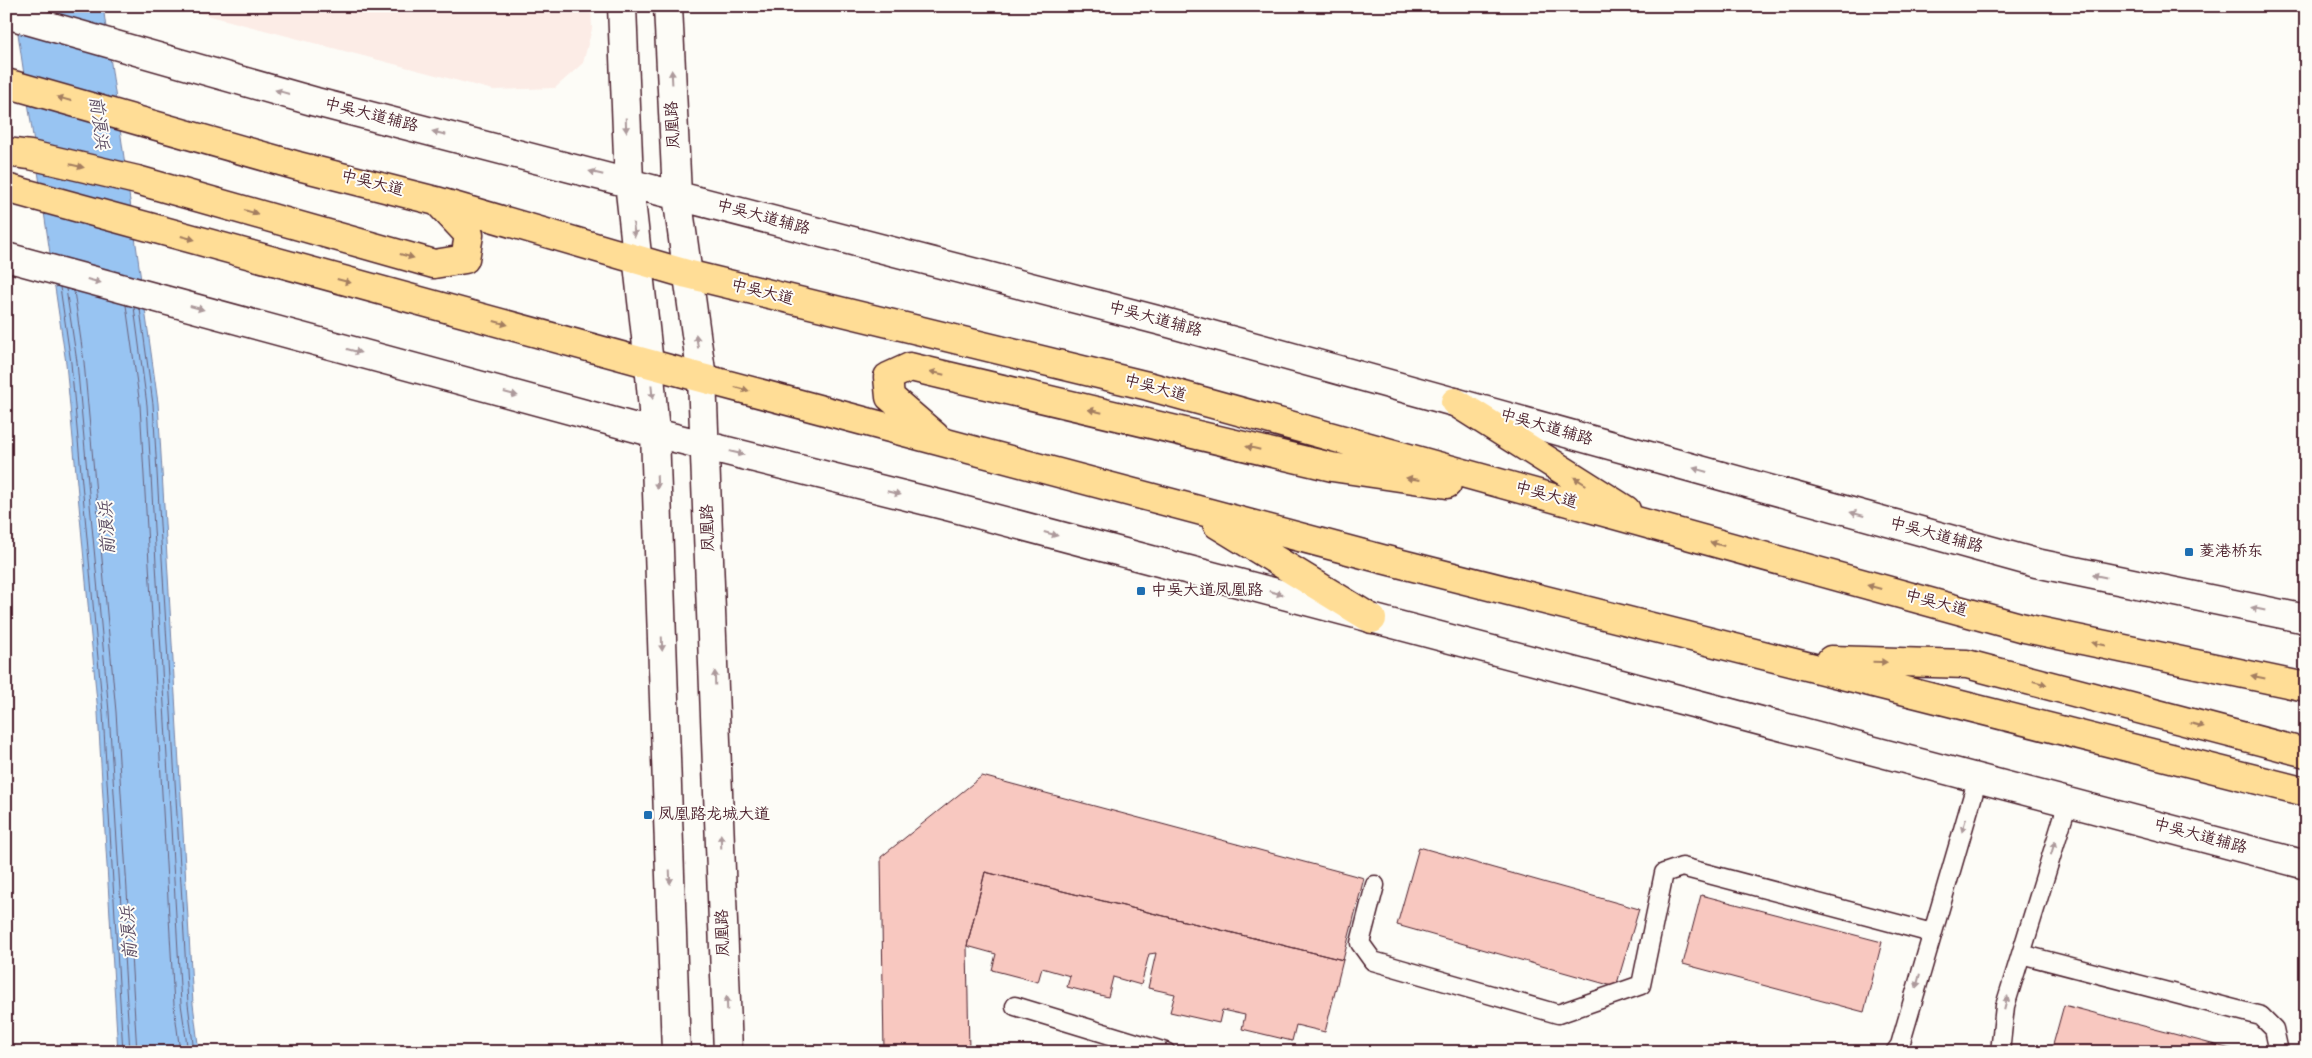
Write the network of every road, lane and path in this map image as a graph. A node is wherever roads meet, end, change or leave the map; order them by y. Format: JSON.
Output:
{"nodes":[{"id":1,"x":622,"y":6,"type":"edge"},
{"id":2,"x":668,"y":6,"type":"edge"},
{"id":3,"x":10,"y":15,"type":"edge"},
{"id":4,"x":15,"y":85,"type":"edge"},
{"id":5,"x":18,"y":153,"type":"edge"},
{"id":6,"x":629,"y":182,"type":"junction"},
{"id":7,"x":6,"y":188,"type":"edge"},
{"id":8,"x":6,"y":195,"type":"edge"},
{"id":9,"x":677,"y":195,"type":"junction"},
{"id":10,"x":37,"y":197,"type":"junction"},
{"id":11,"x":436,"y":201,"type":"junction"},
{"id":12,"x":6,"y":257,"type":"edge"},
{"id":13,"x":638,"y":259,"type":"junction"},
{"id":14,"x":687,"y":274,"type":"junction"},
{"id":15,"x":650,"y":364,"type":"junction"},
{"id":16,"x":702,"y":378,"type":"junction"},
{"id":17,"x":1455,"y":402,"type":"junction"},
{"id":18,"x":655,"y":433,"type":"junction"},
{"id":19,"x":940,"y":440,"type":"junction"},
{"id":20,"x":706,"y":445,"type":"junction"},
{"id":21,"x":1565,"y":501,"type":"junction"},
{"id":22,"x":1190,"y":507,"type":"junction"},
{"id":23,"x":1650,"y":525,"type":"junction"},
{"id":24,"x":1372,"y":619,"type":"junction"},
{"id":25,"x":2306,"y":620,"type":"edge"},
{"id":26,"x":1779,"y":659,"type":"junction"},
{"id":27,"x":2306,"y":687,"type":"edge"},
{"id":28,"x":2306,"y":753,"type":"edge"},
{"id":29,"x":1978,"y":778,"type":"junction"},
{"id":30,"x":2306,"y":792,"type":"edge"},
{"id":31,"x":2068,"y":802,"type":"junction"},
{"id":32,"x":2306,"y":865,"type":"edge"},
{"id":33,"x":1375,"y":885,"type":"dead end"},
{"id":34,"x":1932,"y":933,"type":"junction"},
{"id":35,"x":2021,"y":954,"type":"junction"},
{"id":36,"x":1016,"y":1006,"type":"dead end"},
{"id":37,"x":676,"y":1052,"type":"edge"},
{"id":38,"x":728,"y":1052,"type":"edge"},
{"id":39,"x":1166,"y":1052,"type":"edge"},
{"id":40,"x":1895,"y":1052,"type":"edge"},
{"id":41,"x":2000,"y":1052,"type":"edge"},
{"id":42,"x":2279,"y":1052,"type":"edge"}],
"edges":[{"from":1,"to":6,"type":"main road","one_way":true},
{"from":9,"to":2,"type":"main road","name":"凤凰路","one_way":true},
{"from":6,"to":3,"type":"main road","name":"中吴大道辅路","one_way":true},
{"from":11,"to":4,"type":"main road","name":"中吴大道","one_way":true},
{"from":5,"to":11,"type":"main road","one_way":true},
{"from":6,"to":9,"type":"main road","name":"中吴大道辅路"},
{"from":6,"to":13,"type":"main road","one_way":true},
{"from":7,"to":10,"type":"main road"},
{"from":8,"to":10,"type":"main road"},
{"from":9,"to":14,"type":"main road","name":"凤凰路"},
{"from":9,"to":17,"type":"main road","name":"中吴大道辅路"},
{"from":10,"to":15,"type":"main road","one_way":true},
{"from":11,"to":13,"type":"main road","name":"中吴大道"},
{"from":12,"to":18,"type":"main road","name":"中吴大道辅路","one_way":true},
{"from":13,"to":14,"type":"main road","name":"中吴大道"},
{"from":13,"to":15,"type":"main road"},
{"from":16,"to":14,"type":"main road","name":"凤凰路","one_way":true},
{"from":14,"to":21,"type":"main road","name":"中吴大道"},
{"from":15,"to":16,"type":"main road"},
{"from":15,"to":18,"type":"main road","one_way":true},
{"from":16,"to":19,"type":"main road","one_way":true},
{"from":16,"to":20,"type":"main road","name":"凤凰路"},
{"from":23,"to":17,"type":"main road","one_way":true},
{"from":25,"to":17,"type":"main road","name":"中吴大道辅路","one_way":true},
{"from":18,"to":20,"type":"main road","name":"中吴大道辅路"},
{"from":18,"to":37,"type":"main road","one_way":true},
{"from":21,"to":19,"type":"main road","one_way":true},
{"from":19,"to":22,"type":"main road"},
{"from":20,"to":24,"type":"main road","name":"中吴大道辅路","one_way":true},
{"from":38,"to":20,"type":"main road","name":"凤凰路","one_way":true},
{"from":21,"to":23,"type":"main road","name":"中吴大道"},
{"from":22,"to":24,"type":"main road"},
{"from":22,"to":26,"type":"main road"},
{"from":27,"to":23,"type":"main road","name":"中吴大道","one_way":true},
{"from":24,"to":29,"type":"main road","name":"中吴大道辅路"},
{"from":26,"to":28,"type":"main road","one_way":true},
{"from":26,"to":30,"type":"main road"},
{"from":29,"to":31,"type":"main road","name":"中吴大道辅路"},
{"from":29,"to":34,"type":"lane","one_way":true},
{"from":31,"to":32,"type":"main road","name":"中吴大道辅路"},
{"from":35,"to":31,"type":"lane","one_way":true},
{"from":33,"to":34,"type":"lane"},
{"from":34,"to":40,"type":"lane","one_way":true},
{"from":41,"to":35,"type":"lane","one_way":true},
{"from":35,"to":42,"type":"lane"},
{"from":36,"to":39,"type":"lane"}]}
